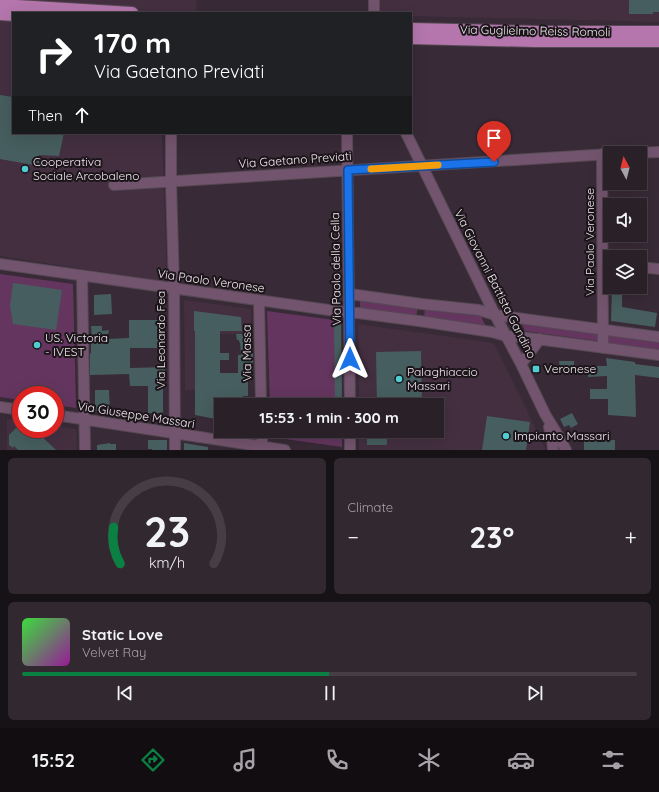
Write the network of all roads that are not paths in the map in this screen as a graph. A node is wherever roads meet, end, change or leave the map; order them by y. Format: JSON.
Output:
{"nodes":[{"id":1,"x":374,"y":0,"type":"edge"},
{"id":2,"x":0,"y":5,"type":"edge"},
{"id":3,"x":116,"y":12,"type":"edge"},
{"id":4,"x":374,"y":12,"type":"edge"},
{"id":5,"x":0,"y":14,"type":"edge"},
{"id":6,"x":12,"y":15,"type":"edge"},
{"id":7,"x":412,"y":29,"type":"edge"},
{"id":8,"x":659,"y":32,"type":"edge"},
{"id":9,"x":412,"y":38,"type":"edge"},
{"id":10,"x":659,"y":41,"type":"edge"},
{"id":11,"x":171,"y":134,"type":"edge"},
{"id":12,"x":347,"y":134,"type":"edge"},
{"id":13,"x":406,"y":134,"type":"edge"},
{"id":14,"x":647,"y":152,"type":"edge"},
{"id":15,"x":659,"y":152,"type":"edge"},
{"id":16,"x":603,"y":154,"type":"edge"},
{"id":17,"x":422,"y":166,"type":"junction"},
{"id":18,"x":348,"y":170,"type":"junction"},
{"id":19,"x":171,"y":182,"type":"junction"},
{"id":20,"x":114,"y":185,"type":"dead end"},
{"id":21,"x":606,"y":190,"type":"edge"},
{"id":22,"x":607,"y":250,"type":"edge"},
{"id":23,"x":0,"y":264,"type":"edge"},
{"id":24,"x":647,"y":268,"type":"edge"},
{"id":25,"x":659,"y":270,"type":"edge"},
{"id":26,"x":82,"y":276,"type":"junction"},
{"id":27,"x":174,"y":289,"type":"junction"},
{"id":28,"x":350,"y":294,"type":"junction"},
{"id":29,"x":605,"y":294,"type":"edge"},
{"id":30,"x":259,"y":301,"type":"junction"},
{"id":31,"x":422,"y":304,"type":"junction"},
{"id":32,"x":350,"y":313,"type":"junction"},
{"id":33,"x":496,"y":315,"type":"junction"},
{"id":34,"x":419,"y":321,"type":"junction"},
{"id":35,"x":603,"y":330,"type":"junction"},
{"id":36,"x":506,"y":336,"type":"junction"},
{"id":37,"x":659,"y":337,"type":"edge"},
{"id":38,"x":540,"y":339,"type":"junction"},
{"id":39,"x":603,"y":348,"type":"junction"},
{"id":40,"x":659,"y":355,"type":"edge"},
{"id":41,"x":521,"y":364,"type":"junction"},
{"id":42,"x":261,"y":398,"type":"edge"},
{"id":43,"x":350,"y":398,"type":"edge"},
{"id":44,"x":0,"y":407,"type":"edge"},
{"id":45,"x":12,"y":409,"type":"edge"},
{"id":46,"x":545,"y":414,"type":"junction"},
{"id":47,"x":64,"y":416,"type":"edge"},
{"id":48,"x":85,"y":420,"type":"junction"},
{"id":49,"x":174,"y":434,"type":"junction"},
{"id":50,"x":552,"y":437,"type":"junction"},
{"id":51,"x":350,"y":438,"type":"edge"},
{"id":52,"x":262,"y":448,"type":"edge"},
{"id":53,"x":85,"y":450,"type":"edge"},
{"id":54,"x":174,"y":450,"type":"edge"},
{"id":55,"x":285,"y":450,"type":"edge"},
{"id":56,"x":350,"y":450,"type":"edge"},
{"id":57,"x":553,"y":450,"type":"edge"},
{"id":58,"x":558,"y":450,"type":"edge"},
{"id":59,"x":566,"y":450,"type":"edge"}],
"edges":[{"from":1,"to":4,"type":"street"},
{"from":2,"to":3,"type":"main road"},
{"from":5,"to":6,"type":"main road"},
{"from":7,"to":8,"type":"main road","name":"Via Guglielmo Reiss Romoli"},
{"from":9,"to":10,"type":"main road","name":"Via Guglielmo Reiss Romoli"},
{"from":11,"to":19,"type":"street","name":"Via Leonardo Fea"},
{"from":12,"to":18,"type":"street","name":"Via Paolo della Cella"},
{"from":13,"to":17,"type":"street","name":"Via Giovanni Battista Gandino"},
{"from":14,"to":15,"type":"street"},
{"from":16,"to":17,"type":"street"},
{"from":17,"to":18,"type":"street","name":"Via Gaetano Previati"},
{"from":17,"to":33,"type":"street","name":"Via Giovanni Battista Gandino"},
{"from":18,"to":19,"type":"street","name":"Via Gaetano Previati"},
{"from":18,"to":28,"type":"street","name":"Via Paolo della Cella"},
{"from":19,"to":20,"type":"street"},
{"from":19,"to":27,"type":"street","name":"Via Leonardo Fea"},
{"from":21,"to":22,"type":"street","name":"Via Paolo Veronese"},
{"from":23,"to":26,"type":"street","name":"Via Paolo Veronese"},
{"from":24,"to":25,"type":"street"},
{"from":26,"to":27,"type":"street","name":"Via Paolo Veronese"},
{"from":26,"to":48,"type":"street"},
{"from":27,"to":30,"type":"street","name":"Via Paolo Veronese"},
{"from":27,"to":49,"type":"street","name":"Via Leonardo Fea"},
{"from":28,"to":31,"type":"street"},
{"from":28,"to":32,"type":"street","name":"Via Paolo della Cella"},
{"from":29,"to":35,"type":"street","name":"Via Paolo Veronese"},
{"from":30,"to":32,"type":"street","name":"Via Paolo Veronese"},
{"from":30,"to":42,"type":"street","name":"Via Massa"},
{"from":31,"to":33,"type":"street"},
{"from":31,"to":34,"type":"street"},
{"from":32,"to":34,"type":"street","name":"Via Paolo Veronese"},
{"from":32,"to":43,"type":"street","name":"Via Paolo della Cella"},
{"from":33,"to":35,"type":"street"},
{"from":33,"to":36,"type":"street","name":"Via Giovanni Battista Gandino"},
{"from":34,"to":36,"type":"street","name":"Via Paolo Veronese"},
{"from":35,"to":37,"type":"street"},
{"from":35,"to":39,"type":"street","name":"Via Paolo Veronese"},
{"from":36,"to":38,"type":"street","name":"Via Paolo Veronese"},
{"from":36,"to":41,"type":"street","name":"Via Giovanni Battista Gandino"},
{"from":38,"to":39,"type":"street","name":"Via Paolo Veronese"},
{"from":38,"to":41,"type":"street"},
{"from":39,"to":40,"type":"street","name":"Via Paolo Veronese"},
{"from":41,"to":46,"type":"street","name":"Via Giovanni Battista Gandino"},
{"from":44,"to":45,"type":"street"},
{"from":46,"to":50,"type":"street","name":"Via Giovanni Battista Gandino"},
{"from":46,"to":59,"type":"street","name":"Via Giovanni Battista Gandino"},
{"from":47,"to":48,"type":"street","name":"Via Giuseppe Massari"},
{"from":48,"to":49,"type":"street","name":"Via Giuseppe Massari"},
{"from":48,"to":53,"type":"street"},
{"from":49,"to":52,"type":"street","name":"Via Giuseppe Massari"},
{"from":49,"to":54,"type":"street","name":"Via Leonardo Fea"},
{"from":50,"to":57,"type":"street","name":"Via Giovanni Battista Gandino"},
{"from":50,"to":58,"type":"street"},
{"from":51,"to":56,"type":"street"},
{"from":52,"to":55,"type":"street","name":"Via Giuseppe Massari"}]}
